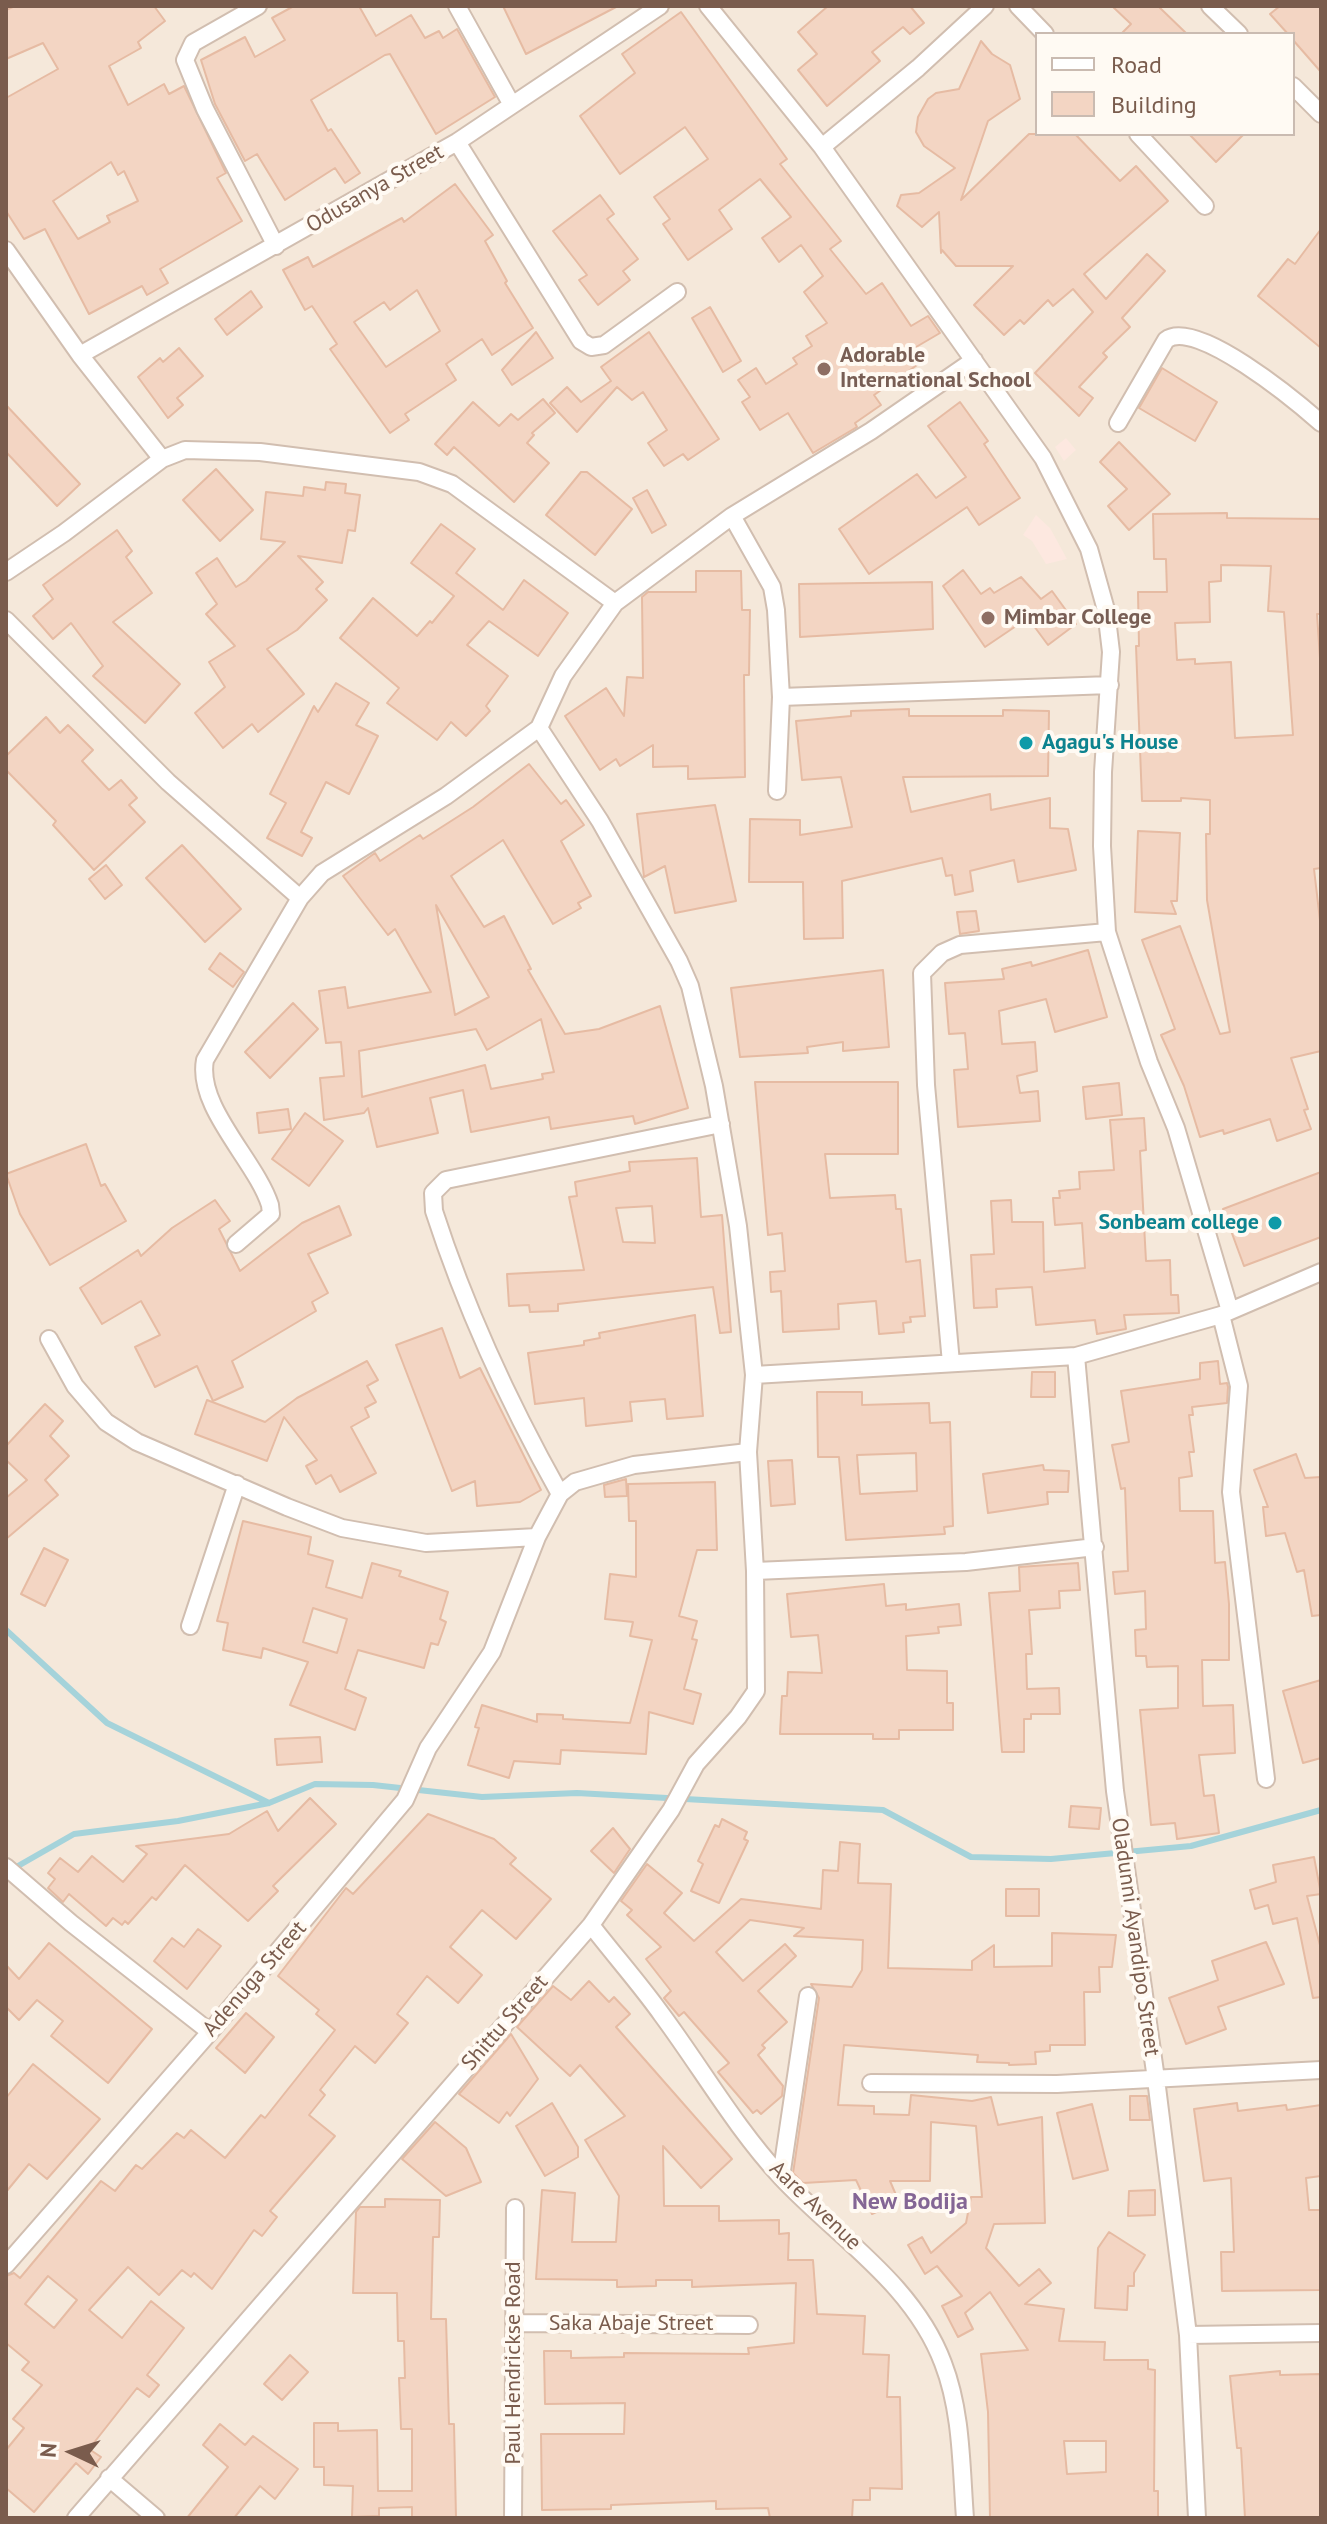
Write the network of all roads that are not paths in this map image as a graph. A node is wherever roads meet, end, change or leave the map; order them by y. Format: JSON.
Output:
{"nodes":[{"id":1,"x":258,"y":6,"type":"edge"},
{"id":2,"x":457,"y":6,"type":"edge"},
{"id":3,"x":660,"y":6,"type":"edge"},
{"id":4,"x":708,"y":6,"type":"edge"},
{"id":5,"x":985,"y":6,"type":"edge"},
{"id":6,"x":1018,"y":6,"type":"edge"},
{"id":7,"x":1210,"y":6,"type":"edge"},
{"id":8,"x":1043,"y":32,"type":"edge"},
{"id":9,"x":1237,"y":32,"type":"edge"},
{"id":10,"x":1295,"y":88,"type":"edge"},
{"id":11,"x":512,"y":105,"type":"junction"},
{"id":12,"x":1321,"y":114,"type":"edge"},
{"id":13,"x":1140,"y":136,"type":"edge"},
{"id":14,"x":457,"y":142,"type":"junction"},
{"id":15,"x":822,"y":147,"type":"junction"},
{"id":16,"x":1205,"y":206,"type":"dead end"},
{"id":17,"x":276,"y":246,"type":"junction"},
{"id":18,"x":6,"y":250,"type":"edge"},
{"id":19,"x":677,"y":292,"type":"dead end"},
{"id":20,"x":80,"y":355,"type":"junction"},
{"id":21,"x":974,"y":360,"type":"junction"},
{"id":22,"x":1118,"y":423,"type":"dead end"},
{"id":23,"x":1321,"y":423,"type":"edge"},
{"id":24,"x":162,"y":459,"type":"junction"},
{"id":25,"x":732,"y":516,"type":"junction"},
{"id":26,"x":6,"y":572,"type":"edge"},
{"id":27,"x":615,"y":603,"type":"junction"},
{"id":28,"x":6,"y":620,"type":"edge"},
{"id":29,"x":1110,"y":685,"type":"junction"},
{"id":30,"x":781,"y":697,"type":"junction"},
{"id":31,"x":539,"y":728,"type":"junction"},
{"id":32,"x":777,"y":791,"type":"dead end"},
{"id":33,"x":300,"y":898,"type":"junction"},
{"id":34,"x":1107,"y":932,"type":"junction"},
{"id":35,"x":721,"y":1124,"type":"junction"},
{"id":36,"x":236,"y":1244,"type":"dead end"},
{"id":37,"x":1321,"y":1272,"type":"edge"},
{"id":38,"x":1226,"y":1313,"type":"junction"},
{"id":39,"x":49,"y":1339,"type":"dead end"},
{"id":40,"x":1076,"y":1356,"type":"junction"},
{"id":41,"x":951,"y":1363,"type":"junction"},
{"id":42,"x":754,"y":1375,"type":"junction"},
{"id":43,"x":748,"y":1452,"type":"junction"},
{"id":44,"x":237,"y":1484,"type":"junction"},
{"id":45,"x":560,"y":1494,"type":"junction"},
{"id":46,"x":537,"y":1537,"type":"junction"},
{"id":47,"x":1095,"y":1547,"type":"junction"},
{"id":48,"x":755,"y":1571,"type":"junction"},
{"id":49,"x":190,"y":1626,"type":"dead end"},
{"id":50,"x":1266,"y":1779,"type":"dead end"},
{"id":51,"x":12,"y":1872,"type":"edge"},
{"id":52,"x":591,"y":1925,"type":"junction"},
{"id":53,"x":808,"y":1996,"type":"dead end"},
{"id":54,"x":210,"y":2032,"type":"junction"},
{"id":55,"x":1321,"y":2070,"type":"edge"},
{"id":56,"x":1156,"y":2079,"type":"junction"},
{"id":57,"x":871,"y":2083,"type":"dead end"},
{"id":58,"x":781,"y":2177,"type":"junction"},
{"id":59,"x":515,"y":2208,"type":"dead end"},
{"id":60,"x":6,"y":2265,"type":"edge"},
{"id":61,"x":514,"y":2323,"type":"junction"},
{"id":62,"x":749,"y":2325,"type":"dead end"},
{"id":63,"x":1321,"y":2333,"type":"edge"},
{"id":64,"x":1188,"y":2335,"type":"junction"},
{"id":65,"x":109,"y":2478,"type":"junction"},
{"id":66,"x":76,"y":2518,"type":"edge"},
{"id":67,"x":156,"y":2518,"type":"edge"},
{"id":68,"x":513,"y":2518,"type":"edge"},
{"id":69,"x":965,"y":2518,"type":"edge"},
{"id":70,"x":1197,"y":2518,"type":"edge"}],
"edges":[{"from":1,"to":17,"type":"street"},
{"from":2,"to":11,"type":"street"},
{"from":3,"to":11,"type":"street","name":"Odusanya Street"},
{"from":4,"to":15,"type":"street"},
{"from":5,"to":15,"type":"street"},
{"from":6,"to":8,"type":"street"},
{"from":7,"to":9,"type":"street"},
{"from":10,"to":12,"type":"street"},
{"from":11,"to":14,"type":"street","name":"Odusanya Street"},
{"from":13,"to":16,"type":"street"},
{"from":14,"to":17,"type":"street","name":"Odusanya Street"},
{"from":14,"to":19,"type":"street"},
{"from":15,"to":21,"type":"street"},
{"from":17,"to":20,"type":"street","name":"Odusanya Street"},
{"from":18,"to":20,"type":"street"},
{"from":20,"to":24,"type":"street"},
{"from":21,"to":25,"type":"street"},
{"from":21,"to":29,"type":"street"},
{"from":22,"to":23,"type":"street"},
{"from":24,"to":26,"type":"street"},
{"from":24,"to":27,"type":"street"},
{"from":25,"to":27,"type":"street"},
{"from":25,"to":30,"type":"street"},
{"from":27,"to":31,"type":"street"},
{"from":28,"to":33,"type":"street"},
{"from":29,"to":30,"type":"street"},
{"from":29,"to":34,"type":"street"},
{"from":30,"to":32,"type":"street"},
{"from":31,"to":33,"type":"street"},
{"from":31,"to":35,"type":"street","name":"Shittu Street"},
{"from":33,"to":36,"type":"street"},
{"from":34,"to":38,"type":"street"},
{"from":34,"to":41,"type":"street"},
{"from":35,"to":42,"type":"street","name":"Shittu Street"},
{"from":35,"to":45,"type":"street"},
{"from":37,"to":38,"type":"street"},
{"from":38,"to":40,"type":"street"},
{"from":38,"to":50,"type":"street"},
{"from":39,"to":44,"type":"street"},
{"from":40,"to":41,"type":"street"},
{"from":40,"to":47,"type":"street","name":"Oladunni Ayandipo Street"},
{"from":41,"to":42,"type":"street"},
{"from":42,"to":43,"type":"street","name":"Shittu Street"},
{"from":43,"to":45,"type":"street"},
{"from":43,"to":48,"type":"street","name":"Shittu Street"},
{"from":44,"to":46,"type":"street"},
{"from":44,"to":49,"type":"street"},
{"from":45,"to":46,"type":"street","name":"Adenuga Street"},
{"from":46,"to":54,"type":"street","name":"Adenuga Street"},
{"from":47,"to":48,"type":"street"},
{"from":47,"to":56,"type":"street","name":"Oladunni Ayandipo Street"},
{"from":48,"to":52,"type":"street","name":"Shittu Street"},
{"from":51,"to":54,"type":"street"},
{"from":52,"to":58,"type":"street","name":"Aare Avenue"},
{"from":52,"to":65,"type":"street","name":"Shittu Street"},
{"from":53,"to":58,"type":"street"},
{"from":54,"to":60,"type":"street","name":"Adenuga Street"},
{"from":55,"to":56,"type":"street"},
{"from":56,"to":57,"type":"street"},
{"from":56,"to":64,"type":"street","name":"Oladunni Ayandipo Street"},
{"from":58,"to":69,"type":"street","name":"Aare Avenue"},
{"from":59,"to":61,"type":"street","name":"Paul Hendrickse Road"},
{"from":61,"to":62,"type":"street","name":"Saka Abaje Street"},
{"from":61,"to":68,"type":"street","name":"Paul Hendrickse Road"},
{"from":63,"to":64,"type":"street"},
{"from":64,"to":70,"type":"street","name":"Oladunni Ayandipo Street"},
{"from":65,"to":66,"type":"street","name":"Shittu Street"},
{"from":65,"to":67,"type":"street"}]}
